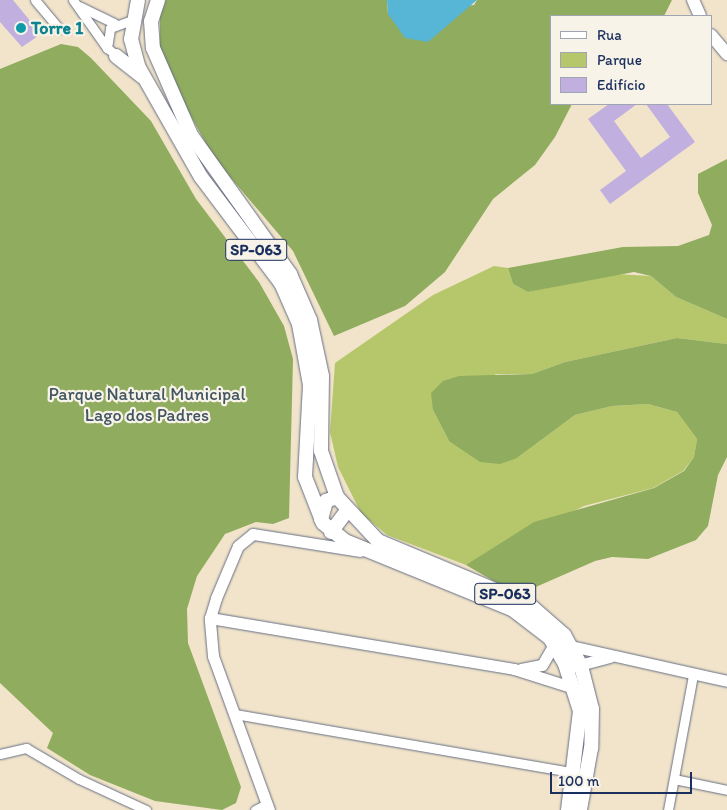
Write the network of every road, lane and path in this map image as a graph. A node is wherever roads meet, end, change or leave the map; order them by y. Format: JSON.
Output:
{"nodes":[{"id":1,"x":36,"y":0,"type":"edge"},
{"id":2,"x":138,"y":0,"type":"edge"},
{"id":3,"x":158,"y":0,"type":"edge"},
{"id":4,"x":693,"y":0,"type":"edge"},
{"id":5,"x":75,"y":3,"type":"edge"},
{"id":6,"x":700,"y":15,"type":"edge"},
{"id":7,"x":132,"y":20,"type":"junction"},
{"id":8,"x":114,"y":23,"type":"junction"},
{"id":9,"x":60,"y":29,"type":"dead end"},
{"id":10,"x":151,"y":30,"type":"junction"},
{"id":11,"x":712,"y":36,"type":"edge"},
{"id":12,"x":153,"y":48,"type":"junction"},
{"id":13,"x":112,"y":52,"type":"junction"},
{"id":14,"x":727,"y":54,"type":"edge"},
{"id":15,"x":135,"y":60,"type":"junction"},
{"id":16,"x":144,"y":78,"type":"junction"},
{"id":17,"x":336,"y":497,"type":"junction"},
{"id":18,"x":347,"y":511,"type":"junction"},
{"id":19,"x":324,"y":527,"type":"junction"},
{"id":20,"x":300,"y":538,"type":"junction"},
{"id":21,"x":369,"y":552,"type":"junction"},
{"id":22,"x":210,"y":618,"type":"junction"},
{"id":23,"x":554,"y":644,"type":"junction"},
{"id":24,"x":571,"y":646,"type":"junction"},
{"id":25,"x":611,"y":656,"type":"junction"},
{"id":26,"x":565,"y":664,"type":"junction"},
{"id":27,"x":581,"y":666,"type":"junction"},
{"id":28,"x":514,"y":670,"type":"junction"},
{"id":29,"x":693,"y":675,"type":"junction"},
{"id":30,"x":727,"y":682,"type":"edge"},
{"id":31,"x":574,"y":688,"type":"junction"},
{"id":32,"x":235,"y":714,"type":"junction"},
{"id":33,"x":0,"y":754,"type":"edge"},
{"id":34,"x":575,"y":773,"type":"junction"},
{"id":35,"x":674,"y":779,"type":"junction"},
{"id":36,"x":727,"y":790,"type":"edge"},
{"id":37,"x":268,"y":807,"type":"edge"},
{"id":38,"x":146,"y":810,"type":"edge"},
{"id":39,"x":255,"y":810,"type":"edge"},
{"id":40,"x":568,"y":810,"type":"edge"},
{"id":41,"x":580,"y":810,"type":"edge"},
{"id":42,"x":668,"y":810,"type":"edge"}],
"edges":[{"from":1,"to":9,"type":"street"},
{"from":2,"to":7,"type":"main road","number":"SP-063"},
{"from":3,"to":10,"type":"main road","number":"SP-063"},
{"from":4,"to":6,"type":"main road"},
{"from":5,"to":8,"type":"street"},
{"from":5,"to":13,"type":"street"},
{"from":7,"to":8,"type":"street"},
{"from":7,"to":10,"type":"main road"},
{"from":7,"to":15,"type":"main road","number":"SP-063"},
{"from":8,"to":13,"type":"street"},
{"from":10,"to":12,"type":"main road","number":"SP-063"},
{"from":11,"to":14,"type":"main road"},
{"from":12,"to":15,"type":"main road"},
{"from":12,"to":17,"type":"main road","number":"SP-063"},
{"from":13,"to":15,"type":"street"},
{"from":13,"to":16,"type":"main road"},
{"from":15,"to":16,"type":"main road","number":"SP-063"},
{"from":16,"to":19,"type":"main road","number":"SP-063"},
{"from":17,"to":18,"type":"main road","number":"SP-063"},
{"from":17,"to":19,"type":"main road"},
{"from":18,"to":19,"type":"main road"},
{"from":18,"to":24,"type":"main road","number":"SP-063"},
{"from":19,"to":20,"type":"street"},
{"from":19,"to":21,"type":"main road","number":"SP-063"},
{"from":20,"to":21,"type":"street"},
{"from":20,"to":22,"type":"street"},
{"from":21,"to":23,"type":"main road","number":"SP-063"},
{"from":22,"to":28,"type":"street"},
{"from":22,"to":32,"type":"street"},
{"from":23,"to":26,"type":"main road","number":"SP-063"},
{"from":23,"to":28,"type":"street"},
{"from":24,"to":25,"type":"street"},
{"from":24,"to":27,"type":"main road","number":"SP-063"},
{"from":25,"to":27,"type":"street"},
{"from":25,"to":29,"type":"street"},
{"from":26,"to":27,"type":"street"},
{"from":26,"to":31,"type":"main road","number":"SP-063"},
{"from":27,"to":41,"type":"main road","number":"SP-063"},
{"from":28,"to":31,"type":"street"},
{"from":29,"to":30,"type":"street"},
{"from":29,"to":35,"type":"street"},
{"from":31,"to":34,"type":"main road","number":"SP-063"},
{"from":32,"to":34,"type":"street"},
{"from":32,"to":37,"type":"street"},
{"from":33,"to":38,"type":"street"},
{"from":34,"to":40,"type":"main road","number":"SP-063"},
{"from":35,"to":36,"type":"street"},
{"from":35,"to":42,"type":"street"},
{"from":37,"to":39,"type":"street"}]}
